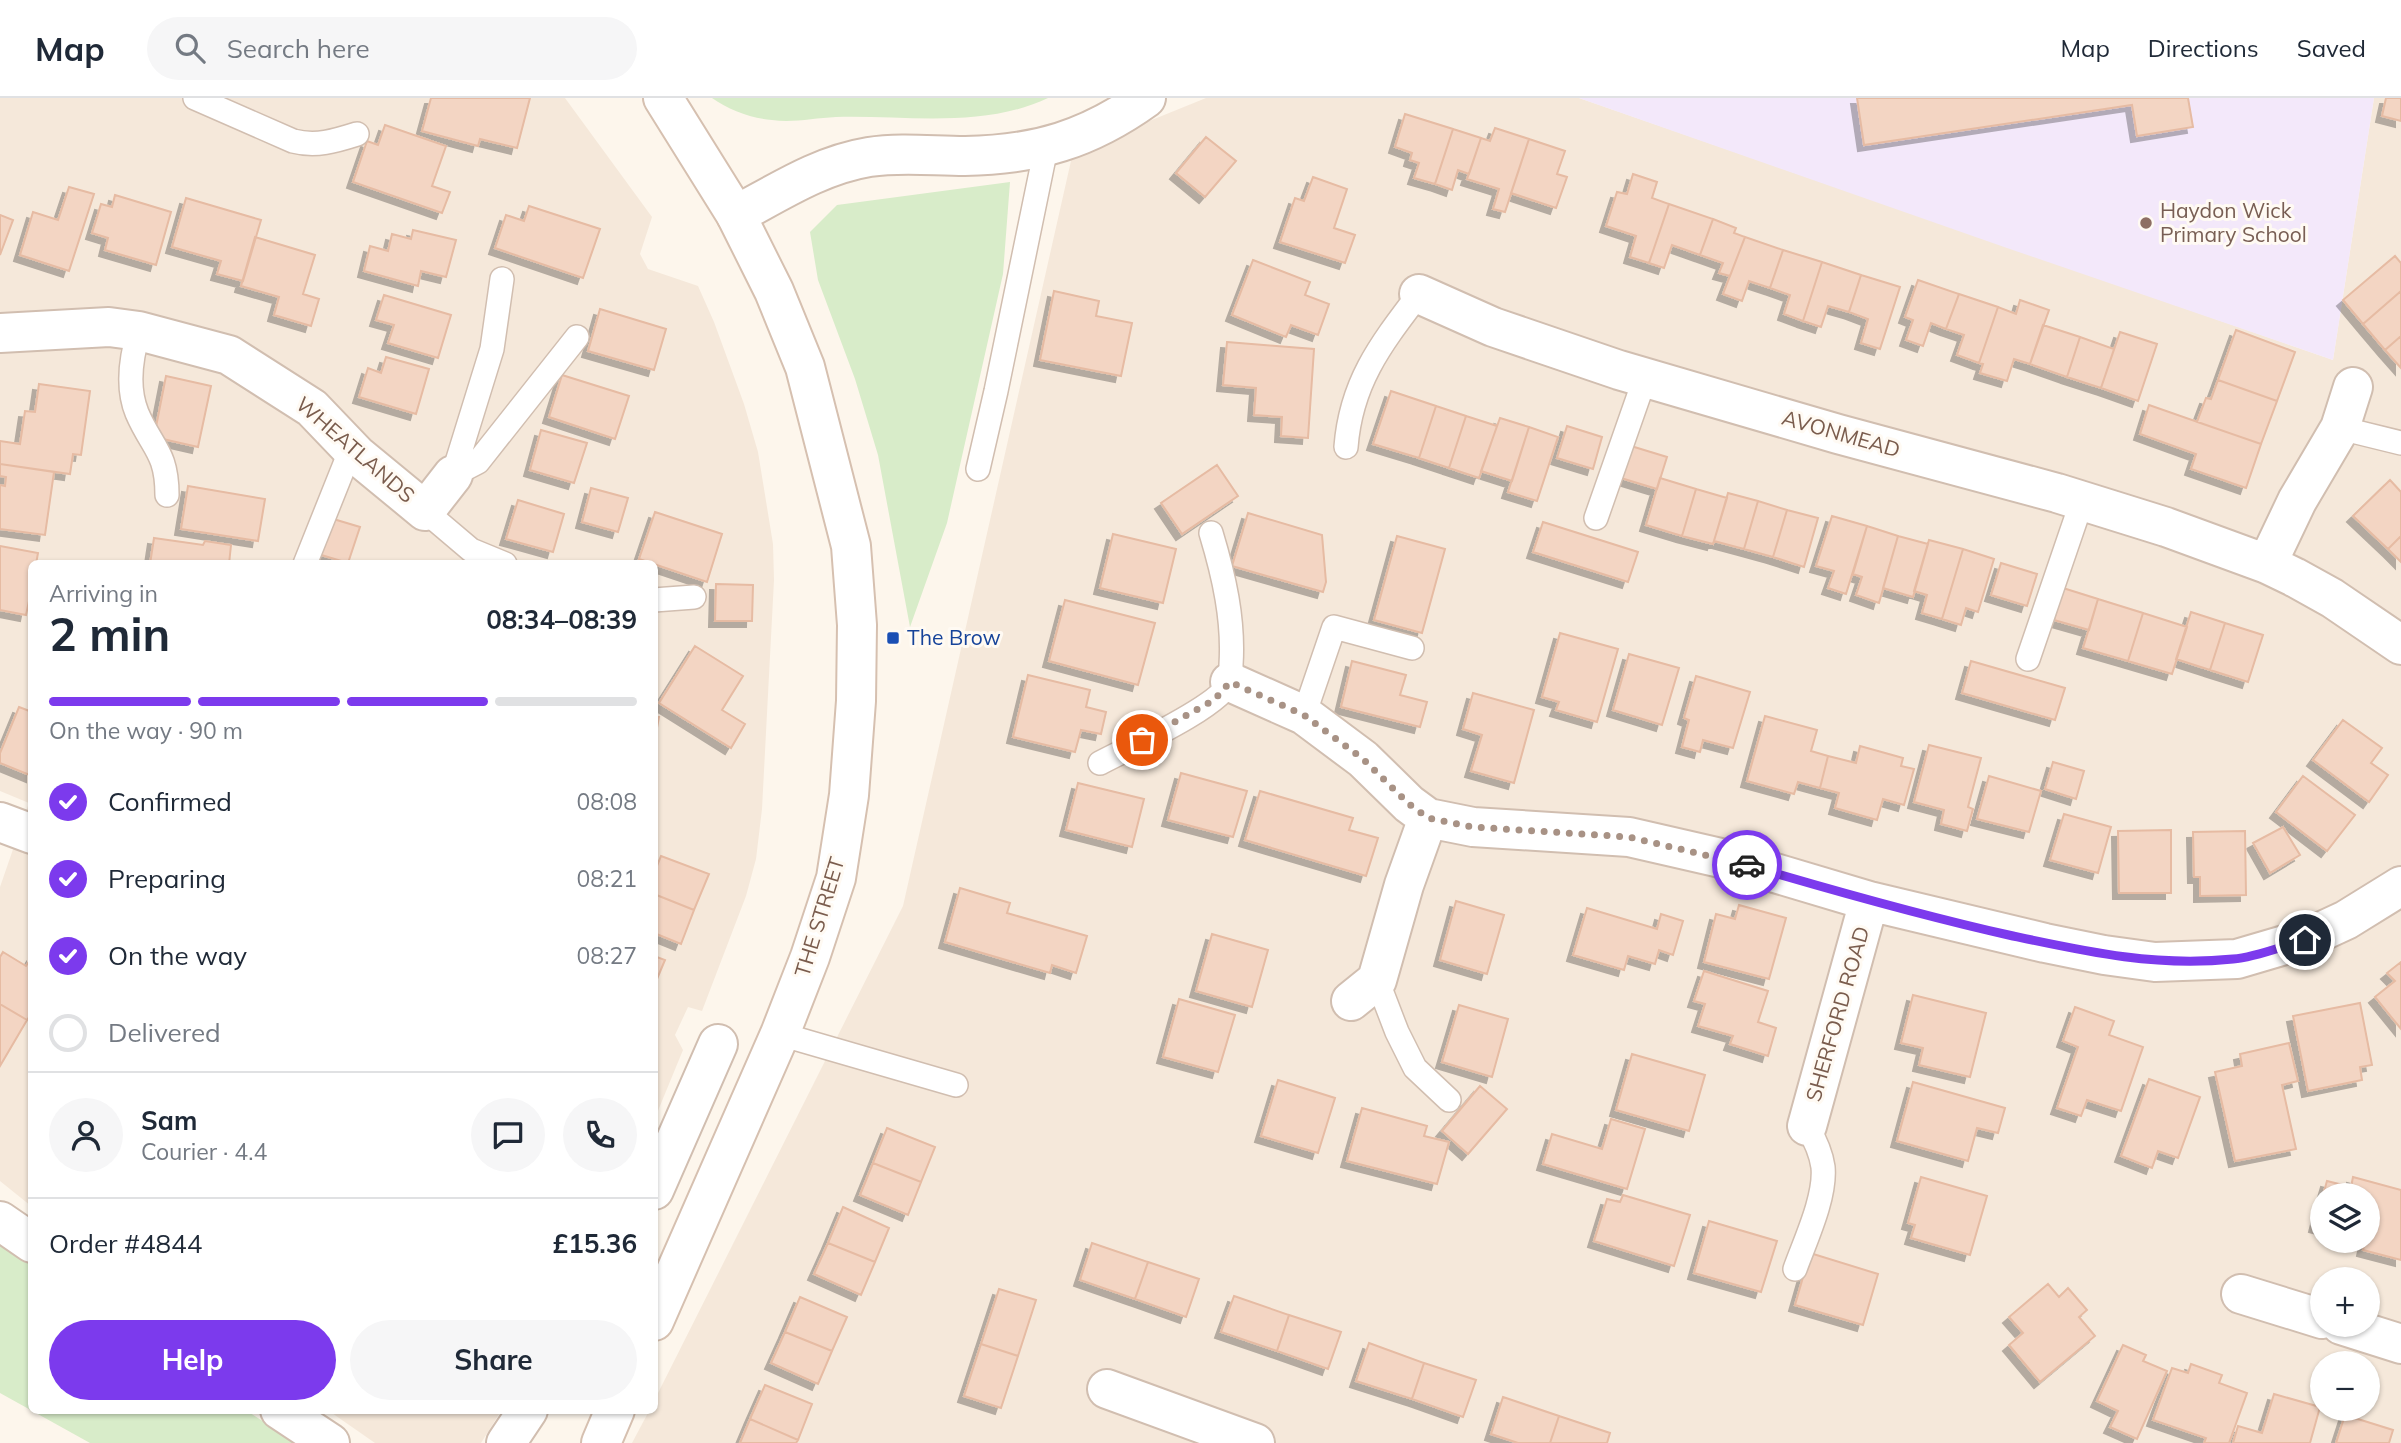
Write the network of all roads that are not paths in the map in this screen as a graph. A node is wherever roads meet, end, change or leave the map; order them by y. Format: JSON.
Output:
{"nodes":[{"id":1,"x":195,"y":98,"type":"edge"},
{"id":2,"x":663,"y":98,"type":"edge"},
{"id":3,"x":1146,"y":98,"type":"edge"},
{"id":4,"x":357,"y":134,"type":"dead end"},
{"id":5,"x":1046,"y":148,"type":"junction"},
{"id":6,"x":736,"y":215,"type":"junction"},
{"id":7,"x":502,"y":279,"type":"dead end"},
{"id":8,"x":1419,"y":294,"type":"joint"},
{"id":9,"x":139,"y":331,"type":"junction"},
{"id":10,"x":0,"y":333,"type":"edge"},
{"id":11,"x":577,"y":337,"type":"dead end"},
{"id":12,"x":1645,"y":378,"type":"junction"},
{"id":13,"x":2353,"y":387,"type":"dead end"},
{"id":14,"x":2340,"y":428,"type":"junction"},
{"id":15,"x":2401,"y":443,"type":"edge"},
{"id":16,"x":1346,"y":447,"type":"dead end"},
{"id":17,"x":351,"y":449,"type":"junction"},
{"id":18,"x":978,"y":469,"type":"dead end"},
{"id":19,"x":453,"y":475,"type":"junction"},
{"id":20,"x":167,"y":495,"type":"dead end"},
{"id":21,"x":2082,"y":500,"type":"junction"},
{"id":22,"x":425,"y":511,"type":"junction"},
{"id":23,"x":1596,"y":518,"type":"dead end"},
{"id":24,"x":1211,"y":533,"type":"dead end"},
{"id":25,"x":307,"y":560,"type":"edge"},
{"id":26,"x":495,"y":560,"type":"edge"},
{"id":27,"x":2267,"y":564,"type":"junction"},
{"id":28,"x":694,"y":597,"type":"dead end"},
{"id":29,"x":658,"y":600,"type":"edge"},
{"id":30,"x":2401,"y":645,"type":"edge"},
{"id":31,"x":1412,"y":648,"type":"dead end"},
{"id":32,"x":2028,"y":659,"type":"dead end"},
{"id":33,"x":1230,"y":682,"type":"junction"},
{"id":34,"x":1304,"y":715,"type":"junction"},
{"id":35,"x":1100,"y":763,"type":"dead end"},
{"id":36,"x":1428,"y":818,"type":"junction"},
{"id":37,"x":0,"y":822,"type":"edge"},
{"id":38,"x":28,"y":832,"type":"edge"},
{"id":39,"x":2401,"y":886,"type":"edge"},
{"id":40,"x":1869,"y":901,"type":"junction"},
{"id":41,"x":1364,"y":990,"type":"joint"},
{"id":42,"x":780,"y":1034,"type":"junction"},
{"id":43,"x":718,"y":1044,"type":"dead end"},
{"id":44,"x":956,"y":1085,"type":"dead end"},
{"id":45,"x":1448,"y":1100,"type":"dead end"},
{"id":46,"x":1807,"y":1126,"type":"joint"},
{"id":47,"x":658,"y":1181,"type":"edge"},
{"id":48,"x":0,"y":1221,"type":"edge"},
{"id":49,"x":28,"y":1239,"type":"edge"},
{"id":50,"x":1795,"y":1269,"type":"dead end"},
{"id":51,"x":2241,"y":1294,"type":"dead end"},
{"id":52,"x":658,"y":1312,"type":"edge"},
{"id":53,"x":2310,"y":1315,"type":"edge"},
{"id":54,"x":2379,"y":1337,"type":"edge"},
{"id":55,"x":2401,"y":1344,"type":"edge"},
{"id":56,"x":1107,"y":1389,"type":"dead end"},
{"id":57,"x":286,"y":1414,"type":"edge"},
{"id":58,"x":525,"y":1414,"type":"edge"},
{"id":59,"x":613,"y":1414,"type":"edge"},
{"id":60,"x":330,"y":1443,"type":"edge"},
{"id":61,"x":506,"y":1443,"type":"edge"},
{"id":62,"x":601,"y":1443,"type":"edge"},
{"id":63,"x":1255,"y":1443,"type":"edge"}],
"edges":[{"from":1,"to":4,"type":"lane"},
{"from":2,"to":6,"type":"street","name":"THE STREET"},
{"from":3,"to":5,"type":"street"},
{"from":5,"to":6,"type":"street"},
{"from":5,"to":18,"type":"lane"},
{"from":6,"to":42,"type":"street","name":"THE STREET"},
{"from":7,"to":19,"type":"lane"},
{"from":8,"to":12,"type":"street","name":"AVONMEAD"},
{"from":8,"to":16,"type":"lane"},
{"from":9,"to":10,"type":"street","name":"WHEATLANDS"},
{"from":9,"to":17,"type":"street","name":"WHEATLANDS"},
{"from":9,"to":20,"type":"lane"},
{"from":11,"to":19,"type":"lane"},
{"from":12,"to":21,"type":"street","name":"AVONMEAD"},
{"from":12,"to":23,"type":"lane"},
{"from":13,"to":14,"type":"street"},
{"from":14,"to":15,"type":"lane"},
{"from":14,"to":27,"type":"street"},
{"from":17,"to":22,"type":"street","name":"WHEATLANDS"},
{"from":17,"to":25,"type":"lane"},
{"from":19,"to":22,"type":"street","name":"WHEATLANDS"},
{"from":21,"to":27,"type":"street","name":"AVONMEAD"},
{"from":21,"to":32,"type":"lane"},
{"from":22,"to":26,"type":"lane"},
{"from":24,"to":33,"type":"lane"},
{"from":27,"to":30,"type":"street","name":"AVONMEAD"},
{"from":28,"to":29,"type":"lane"},
{"from":31,"to":34,"type":"lane"},
{"from":33,"to":34,"type":"street","name":"SHERFORD ROAD"},
{"from":33,"to":35,"type":"lane"},
{"from":34,"to":36,"type":"street","name":"SHERFORD ROAD"},
{"from":36,"to":40,"type":"street","name":"SHERFORD ROAD"},
{"from":36,"to":41,"type":"street"},
{"from":37,"to":38,"type":"street"},
{"from":39,"to":40,"type":"street","name":"SHERFORD ROAD"},
{"from":40,"to":46,"type":"street","name":"SHERFORD ROAD"},
{"from":41,"to":45,"type":"lane"},
{"from":42,"to":44,"type":"lane"},
{"from":42,"to":52,"type":"street","name":"THE STREET"},
{"from":43,"to":47,"type":"street"},
{"from":46,"to":50,"type":"lane"},
{"from":48,"to":49,"type":"street"},
{"from":51,"to":53,"type":"street"},
{"from":54,"to":55,"type":"street"},
{"from":56,"to":63,"type":"street"},
{"from":57,"to":60,"type":"street"},
{"from":58,"to":61,"type":"street"},
{"from":59,"to":62,"type":"street"}]}
